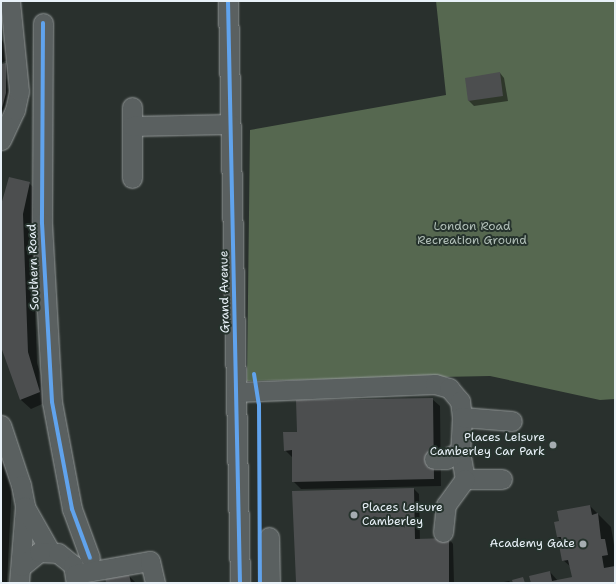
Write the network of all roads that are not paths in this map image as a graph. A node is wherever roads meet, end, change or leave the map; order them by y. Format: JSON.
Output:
{"nodes":[{"id":1,"x":10,"y":1,"type":"edge"},
{"id":2,"x":228,"y":1,"type":"edge"},
{"id":3,"x":43,"y":23,"type":"dead end"},
{"id":4,"x":132,"y":107,"type":"dead end"},
{"id":5,"x":15,"y":110,"type":"junction"},
{"id":6,"x":43,"y":122,"type":"junction"},
{"id":7,"x":230,"y":124,"type":"junction"},
{"id":8,"x":132,"y":126,"type":"junction"},
{"id":9,"x":1,"y":140,"type":"edge"},
{"id":10,"x":132,"y":178,"type":"dead end"},
{"id":11,"x":237,"y":392,"type":"junction"},
{"id":12,"x":462,"y":417,"type":"junction"},
{"id":13,"x":512,"y":421,"type":"dead end"},
{"id":14,"x":1,"y":425,"type":"edge"},
{"id":15,"x":461,"y":447,"type":"junction"},
{"id":16,"x":434,"y":454,"type":"dead end"},
{"id":17,"x":465,"y":479,"type":"junction"},
{"id":18,"x":502,"y":479,"type":"dead end"},
{"id":19,"x":25,"y":506,"type":"junction"},
{"id":20,"x":442,"y":532,"type":"dead end"},
{"id":21,"x":269,"y":536,"type":"dead end"},
{"id":22,"x":50,"y":551,"type":"junction"},
{"id":23,"x":90,"y":558,"type":"dead end"},
{"id":24,"x":21,"y":575,"type":"edge"},
{"id":25,"x":76,"y":579,"type":"edge"},
{"id":26,"x":155,"y":583,"type":"edge"},
{"id":27,"x":240,"y":583,"type":"edge"},
{"id":28,"x":270,"y":583,"type":"edge"}],
"edges":[{"from":1,"to":5,"type":"street"},
{"from":2,"to":7,"type":"street","name":"Grand Avenue"},
{"from":3,"to":6,"type":"street","name":"Southern Road"},
{"from":4,"to":8,"type":"street"},
{"from":5,"to":6,"type":"street"},
{"from":5,"to":9,"type":"street"},
{"from":6,"to":23,"type":"street","name":"Southern Road"},
{"from":7,"to":8,"type":"street"},
{"from":7,"to":11,"type":"street","name":"Grand Avenue"},
{"from":8,"to":10,"type":"street"},
{"from":11,"to":12,"type":"street"},
{"from":11,"to":27,"type":"street","name":"Grand Avenue"},
{"from":12,"to":13,"type":"street"},
{"from":12,"to":15,"type":"street"},
{"from":14,"to":19,"type":"street"},
{"from":15,"to":16,"type":"street"},
{"from":15,"to":17,"type":"street"},
{"from":17,"to":18,"type":"street"},
{"from":17,"to":20,"type":"street"},
{"from":19,"to":22,"type":"street"},
{"from":19,"to":24,"type":"street"},
{"from":21,"to":28,"type":"street"},
{"from":22,"to":24,"type":"street"},
{"from":22,"to":25,"type":"street"},
{"from":25,"to":26,"type":"street"}]}
